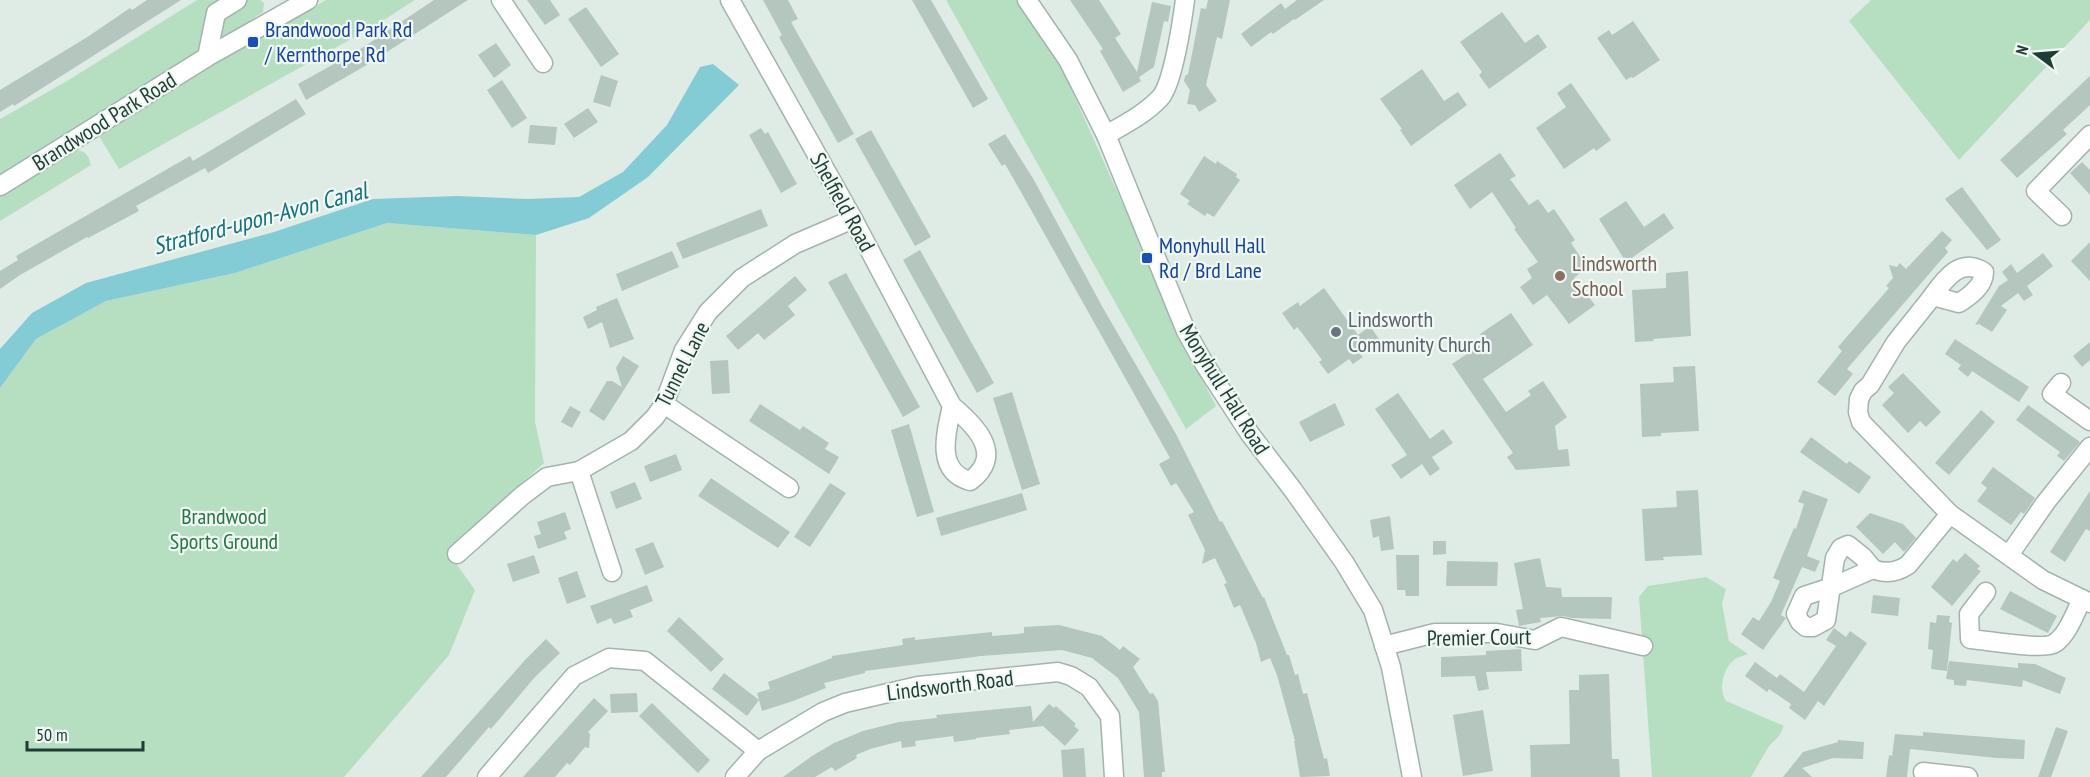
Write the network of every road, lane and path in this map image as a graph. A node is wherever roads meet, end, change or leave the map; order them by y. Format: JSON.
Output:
{"nodes":[{"id":1,"x":237,"y":0,"type":"edge"},
{"id":2,"x":308,"y":0,"type":"edge"},
{"id":3,"x":501,"y":0,"type":"edge"},
{"id":4,"x":730,"y":0,"type":"edge"},
{"id":5,"x":1028,"y":0,"type":"edge"},
{"id":6,"x":1185,"y":0,"type":"edge"},
{"id":7,"x":281,"y":6,"type":"edge"},
{"id":8,"x":207,"y":57,"type":"junction"},
{"id":9,"x":543,"y":63,"type":"dead end"},
{"id":10,"x":1106,"y":135,"type":"junction"},
{"id":11,"x":2090,"y":135,"type":"edge"},
{"id":12,"x":0,"y":186,"type":"edge"},
{"id":13,"x":2062,"y":216,"type":"dead end"},
{"id":14,"x":853,"y":219,"type":"junction"},
{"id":15,"x":1933,"y":296,"type":"junction"},
{"id":16,"x":2061,"y":383,"type":"dead end"},
{"id":17,"x":663,"y":404,"type":"junction"},
{"id":18,"x":952,"y":406,"type":"dead end"},
{"id":19,"x":2090,"y":420,"type":"edge"},
{"id":20,"x":2090,"y":447,"type":"edge"},
{"id":21,"x":579,"y":471,"type":"junction"},
{"id":22,"x":789,"y":488,"type":"dead end"},
{"id":23,"x":1950,"y":514,"type":"junction"},
{"id":24,"x":457,"y":554,"type":"dead end"},
{"id":25,"x":2009,"y":555,"type":"junction"},
{"id":26,"x":1873,"y":569,"type":"junction"},
{"id":27,"x":612,"y":572,"type":"dead end"},
{"id":28,"x":1986,"y":592,"type":"dead end"},
{"id":29,"x":2086,"y":601,"type":"edge"},
{"id":30,"x":1384,"y":646,"type":"junction"},
{"id":31,"x":1643,"y":646,"type":"dead end"},
{"id":32,"x":758,"y":751,"type":"junction"},
{"id":33,"x":1923,"y":772,"type":"dead end"},
{"id":34,"x":487,"y":777,"type":"edge"},
{"id":35,"x":735,"y":777,"type":"edge"},
{"id":36,"x":1114,"y":777,"type":"edge"},
{"id":37,"x":1412,"y":777,"type":"edge"},
{"id":38,"x":1968,"y":777,"type":"edge"}],
"edges":[{"from":1,"to":8,"type":"street"},
{"from":2,"to":7,"type":"street","name":"Brandwood Park Road"},
{"from":3,"to":9,"type":"street"},
{"from":4,"to":14,"type":"street","name":"Shelfield Road"},
{"from":5,"to":10,"type":"street","name":"Monyhull Hall Road"},
{"from":6,"to":10,"type":"street"},
{"from":7,"to":8,"type":"street","name":"Brandwood Park Road"},
{"from":8,"to":12,"type":"street","name":"Brandwood Park Road"},
{"from":10,"to":30,"type":"street","name":"Monyhull Hall Road"},
{"from":11,"to":13,"type":"street"},
{"from":14,"to":17,"type":"street","name":"Tunnel Lane"},
{"from":14,"to":18,"type":"street","name":"Shelfield Road"},
{"from":15,"to":15,"type":"street"},
{"from":15,"to":23,"type":"street"},
{"from":16,"to":19,"type":"street"},
{"from":17,"to":21,"type":"street","name":"Tunnel Lane"},
{"from":17,"to":22,"type":"street"},
{"from":20,"to":25,"type":"street"},
{"from":21,"to":24,"type":"street","name":"Tunnel Lane"},
{"from":21,"to":27,"type":"street"},
{"from":23,"to":25,"type":"street"},
{"from":23,"to":26,"type":"street"},
{"from":25,"to":29,"type":"street"},
{"from":26,"to":26,"type":"street"},
{"from":28,"to":29,"type":"street"},
{"from":30,"to":31,"type":"street","name":"Premier Court"},
{"from":30,"to":37,"type":"street","name":"Monyhull Hall Road"},
{"from":32,"to":34,"type":"street"},
{"from":32,"to":35,"type":"street","name":"Lindsworth Road"},
{"from":32,"to":36,"type":"street","name":"Lindsworth Road"},
{"from":33,"to":38,"type":"street"}]}
